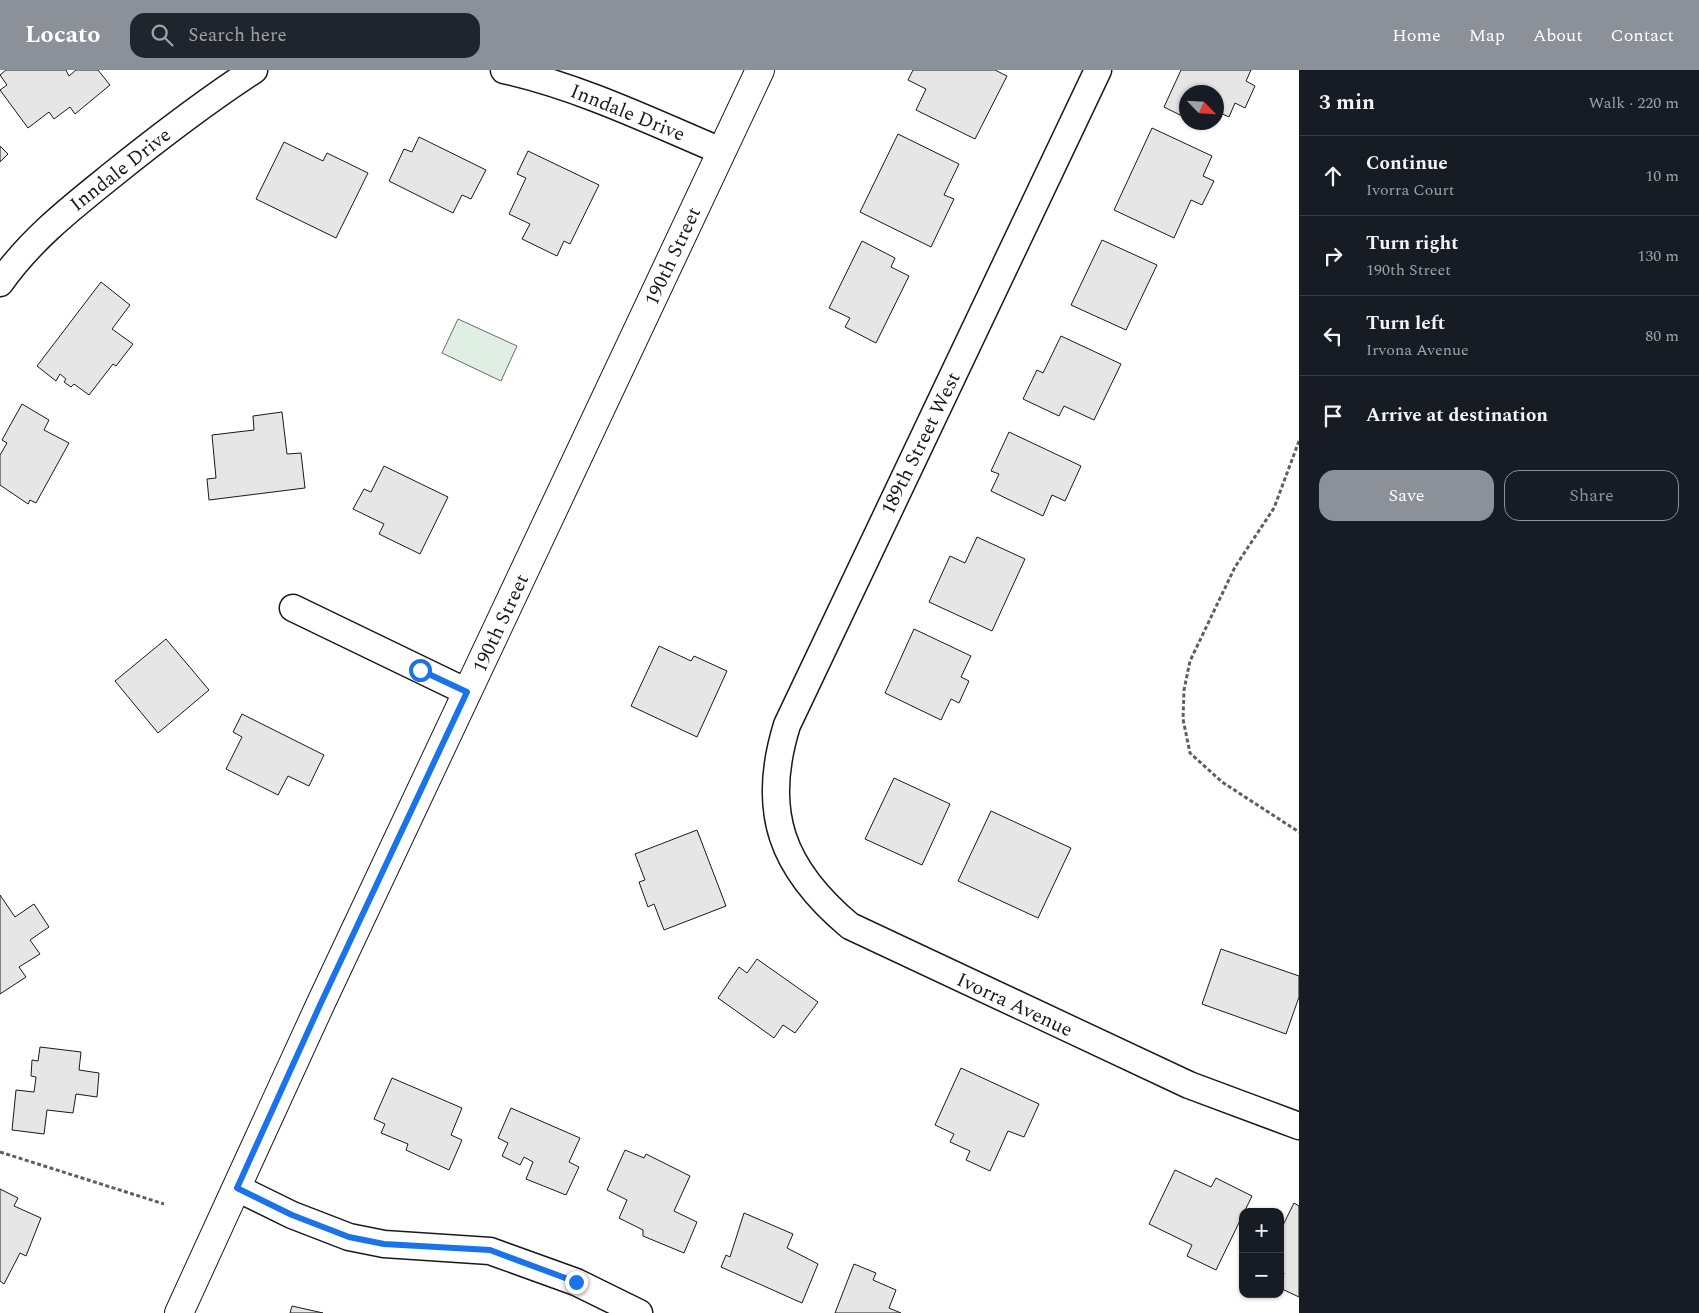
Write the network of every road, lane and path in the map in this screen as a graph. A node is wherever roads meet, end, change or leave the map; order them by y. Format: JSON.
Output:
{"nodes":[{"id":1,"x":254,"y":70,"type":"edge"},
{"id":2,"x":504,"y":70,"type":"edge"},
{"id":3,"x":760,"y":70,"type":"edge"},
{"id":4,"x":1098,"y":70,"type":"edge"},
{"id":5,"x":721,"y":151,"type":"junction"},
{"id":6,"x":0,"y":283,"type":"edge"},
{"id":7,"x":1299,"y":441,"type":"edge"},
{"id":8,"x":293,"y":608,"type":"dead end"},
{"id":9,"x":467,"y":692,"type":"junction"},
{"id":10,"x":778,"y":824,"type":"joint"},
{"id":11,"x":1299,"y":832,"type":"edge"},
{"id":12,"x":1299,"y":1126,"type":"edge"},
{"id":13,"x":0,"y":1152,"type":"edge"},
{"id":14,"x":237,"y":1188,"type":"junction"},
{"id":15,"x":164,"y":1204,"type":"dead end"},
{"id":16,"x":179,"y":1313,"type":"edge"},
{"id":17,"x":639,"y":1313,"type":"edge"}],
"edges":[{"from":1,"to":6,"type":"street","name":"Inndale Drive"},
{"from":2,"to":5,"type":"street","name":"Inndale Drive"},
{"from":3,"to":5,"type":"street","name":"190th Street"},
{"from":4,"to":10,"type":"street","name":"189th Street West"},
{"from":5,"to":9,"type":"street","name":"190th Street"},
{"from":7,"to":11,"type":"path"},
{"from":8,"to":9,"type":"street"},
{"from":9,"to":14,"type":"street","name":"190th Street"},
{"from":10,"to":12,"type":"street","name":"Ivorra Avenue"},
{"from":13,"to":15,"type":"path"},
{"from":14,"to":16,"type":"street","name":"190th Street"},
{"from":14,"to":17,"type":"street"}]}
